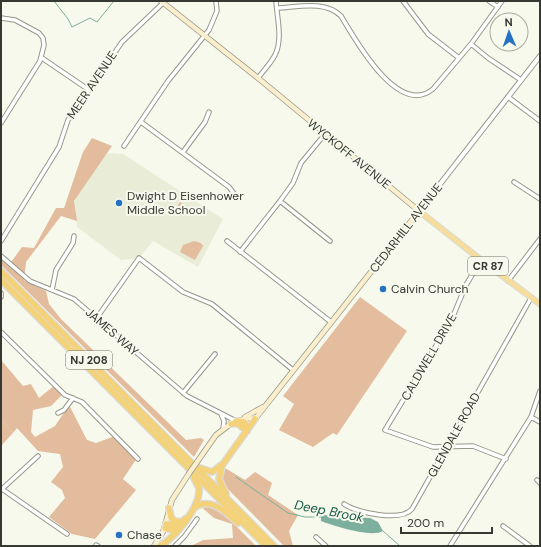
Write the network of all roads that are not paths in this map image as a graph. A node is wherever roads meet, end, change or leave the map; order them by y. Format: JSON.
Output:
{"nodes":[{"id":1,"x":216,"y":1,"type":"edge"},
{"id":2,"x":276,"y":1,"type":"edge"},
{"id":3,"x":403,"y":1,"type":"edge"},
{"id":4,"x":489,"y":1,"type":"edge"},
{"id":5,"x":502,"y":1,"type":"edge"},
{"id":6,"x":162,"y":2,"type":"edge"},
{"id":7,"x":498,"y":7,"type":"junction"},
{"id":8,"x":277,"y":8,"type":"junction"},
{"id":9,"x":1,"y":18,"type":"edge"},
{"id":10,"x":205,"y":36,"type":"junction"},
{"id":11,"x":471,"y":44,"type":"junction"},
{"id":12,"x":540,"y":56,"type":"edge"},
{"id":13,"x":42,"y":58,"type":"junction"},
{"id":14,"x":459,"y":58,"type":"junction"},
{"id":15,"x":258,"y":78,"type":"junction"},
{"id":16,"x":521,"y":80,"type":"junction"},
{"id":17,"x":89,"y":90,"type":"junction"},
{"id":18,"x":508,"y":97,"type":"junction"},
{"id":19,"x":209,"y":112,"type":"dead end"},
{"id":20,"x":540,"y":121,"type":"edge"},
{"id":21,"x":141,"y":122,"type":"junction"},
{"id":22,"x":1,"y":123,"type":"edge"},
{"id":23,"x":325,"y":134,"type":"junction"},
{"id":24,"x":124,"y":146,"type":"dead end"},
{"id":25,"x":183,"y":152,"type":"junction"},
{"id":26,"x":514,"y":182,"type":"dead end"},
{"id":27,"x":235,"y":195,"type":"dead end"},
{"id":28,"x":540,"y":199,"type":"edge"},
{"id":29,"x":280,"y":201,"type":"junction"},
{"id":30,"x":419,"y":211,"type":"junction"},
{"id":31,"x":74,"y":236,"type":"dead end"},
{"id":32,"x":1,"y":241,"type":"edge"},
{"id":33,"x":227,"y":241,"type":"dead end"},
{"id":34,"x":330,"y":242,"type":"dead end"},
{"id":35,"x":539,"y":242,"type":"edge"},
{"id":36,"x":240,"y":252,"type":"junction"},
{"id":37,"x":1,"y":256,"type":"edge"},
{"id":38,"x":481,"y":260,"type":"junction"},
{"id":39,"x":1,"y":271,"type":"edge"},
{"id":40,"x":1,"y":280,"type":"edge"},
{"id":41,"x":508,"y":281,"type":"junction"},
{"id":42,"x":52,"y":290,"type":"junction"},
{"id":43,"x":1,"y":293,"type":"edge"},
{"id":44,"x":1,"y":297,"type":"edge"},
{"id":45,"x":532,"y":298,"type":"junction"},
{"id":46,"x":540,"y":304,"type":"edge"},
{"id":47,"x":96,"y":319,"type":"junction"},
{"id":48,"x":331,"y":322,"type":"junction"},
{"id":49,"x":1,"y":332,"type":"edge"},
{"id":50,"x":215,"y":354,"type":"dead end"},
{"id":51,"x":293,"y":370,"type":"junction"},
{"id":52,"x":540,"y":391,"type":"edge"},
{"id":53,"x":183,"y":393,"type":"junction"},
{"id":54,"x":73,"y":398,"type":"junction"},
{"id":55,"x":271,"y":399,"type":"junction"},
{"id":56,"x":58,"y":413,"type":"dead end"},
{"id":57,"x":220,"y":413,"type":"junction"},
{"id":58,"x":531,"y":417,"type":"junction"},
{"id":59,"x":255,"y":419,"type":"junction"},
{"id":60,"x":233,"y":422,"type":"junction"},
{"id":61,"x":540,"y":422,"type":"edge"},
{"id":62,"x":223,"y":429,"type":"junction"},
{"id":63,"x":247,"y":431,"type":"junction"},
{"id":64,"x":155,"y":435,"type":"junction"},
{"id":65,"x":447,"y":447,"type":"junction"},
{"id":66,"x":177,"y":448,"type":"junction"},
{"id":67,"x":38,"y":456,"type":"dead end"},
{"id":68,"x":138,"y":459,"type":"dead end"},
{"id":69,"x":506,"y":459,"type":"junction"},
{"id":70,"x":223,"y":464,"type":"junction"},
{"id":71,"x":2,"y":489,"type":"edge"},
{"id":72,"x":344,"y":504,"type":"dead end"},
{"id":73,"x":169,"y":508,"type":"junction"},
{"id":74,"x":191,"y":511,"type":"junction"},
{"id":75,"x":186,"y":519,"type":"junction"},
{"id":76,"x":197,"y":519,"type":"dead end"},
{"id":77,"x":248,"y":520,"type":"junction"},
{"id":78,"x":166,"y":526,"type":"junction"},
{"id":79,"x":181,"y":526,"type":"junction"},
{"id":80,"x":504,"y":526,"type":"dead end"},
{"id":81,"x":67,"y":534,"type":"dead end"},
{"id":82,"x":316,"y":537,"type":"dead end"},
{"id":83,"x":154,"y":546,"type":"edge"},
{"id":84,"x":160,"y":546,"type":"edge"},
{"id":85,"x":175,"y":546,"type":"edge"},
{"id":86,"x":265,"y":546,"type":"edge"},
{"id":87,"x":274,"y":546,"type":"edge"},
{"id":88,"x":326,"y":546,"type":"edge"},
{"id":89,"x":450,"y":546,"type":"edge"},
{"id":90,"x":530,"y":546,"type":"edge"}],
"edges":[{"from":1,"to":10,"type":"street"},
{"from":2,"to":8,"type":"street"},
{"from":3,"to":14,"type":"street"},
{"from":4,"to":7,"type":"street"},
{"from":5,"to":7,"type":"street"},
{"from":6,"to":10,"type":"main road","name":"WYCKOFF AVENUE","number":"CR 87"},
{"from":6,"to":17,"type":"street","name":"MEER AVENUE"},
{"from":7,"to":11,"type":"street"},
{"from":8,"to":14,"type":"street"},
{"from":8,"to":15,"type":"street"},
{"from":9,"to":13,"type":"street"},
{"from":10,"to":15,"type":"main road","name":"WYCKOFF AVENUE","number":"CR 87"},
{"from":10,"to":21,"type":"street"},
{"from":11,"to":14,"type":"street"},
{"from":11,"to":16,"type":"street"},
{"from":12,"to":16,"type":"street","name":"CEDARHILL AVENUE"},
{"from":13,"to":17,"type":"street"},
{"from":13,"to":22,"type":"street"},
{"from":15,"to":23,"type":"main road","name":"WYCKOFF AVENUE","number":"CR 87"},
{"from":16,"to":18,"type":"street","name":"CEDARHILL AVENUE"},
{"from":17,"to":32,"type":"street","name":"MEER AVENUE"},
{"from":18,"to":20,"type":"street"},
{"from":18,"to":30,"type":"street","name":"CEDARHILL AVENUE"},
{"from":19,"to":25,"type":"street"},
{"from":21,"to":24,"type":"street"},
{"from":21,"to":25,"type":"street"},
{"from":23,"to":29,"type":"street"},
{"from":23,"to":30,"type":"main road","name":"WYCKOFF AVENUE","number":"CR 87"},
{"from":25,"to":27,"type":"street"},
{"from":26,"to":28,"type":"street"},
{"from":29,"to":34,"type":"street"},
{"from":29,"to":36,"type":"street"},
{"from":30,"to":38,"type":"main road","name":"WYCKOFF AVENUE","number":"CR 87"},
{"from":30,"to":48,"type":"main road","name":"CEDARHILL AVENUE"},
{"from":31,"to":42,"type":"street"},
{"from":33,"to":36,"type":"street"},
{"from":35,"to":41,"type":"street"},
{"from":36,"to":48,"type":"street"},
{"from":37,"to":42,"type":"street","name":"JAMES WAY"},
{"from":38,"to":41,"type":"main road","name":"WYCKOFF AVENUE","number":"CR 87"},
{"from":38,"to":65,"type":"street","name":"CALDWELL DRIVE"},
{"from":39,"to":66,"type":"highway","number":"NJ 208"},
{"from":40,"to":64,"type":"highway","number":"NJ 208"},
{"from":41,"to":45,"type":"main road","name":"WYCKOFF AVENUE","number":"CR 87"},
{"from":42,"to":47,"type":"street","name":"JAMES WAY"},
{"from":43,"to":44,"type":"street"},
{"from":45,"to":46,"type":"main road","name":"WYCKOFF AVENUE","number":"CR 87"},
{"from":45,"to":65,"type":"street","name":"GLENDALE ROAD"},
{"from":47,"to":51,"type":"street"},
{"from":47,"to":53,"type":"street","name":"JAMES WAY"},
{"from":48,"to":51,"type":"main road","name":"CEDARHILL AVENUE"},
{"from":49,"to":54,"type":"street"},
{"from":50,"to":53,"type":"street"},
{"from":51,"to":55,"type":"main road","name":"CEDARHILL AVENUE"},
{"from":52,"to":58,"type":"street"},
{"from":53,"to":57,"type":"street","name":"JAMES WAY"},
{"from":54,"to":56,"type":"street"},
{"from":54,"to":68,"type":"street"},
{"from":55,"to":59,"type":"main road","name":"CEDARHILL AVENUE"},
{"from":55,"to":60,"type":"main road","name":"CEDARHILL AVENUE"},
{"from":57,"to":60,"type":"street","name":"JAMES WAY"},
{"from":57,"to":62,"type":"street"},
{"from":58,"to":61,"type":"street"},
{"from":58,"to":69,"type":"street"},
{"from":59,"to":60,"type":"main road","name":"CEDARHILL AVENUE"},
{"from":59,"to":63,"type":"highway"},
{"from":60,"to":62,"type":"main road","name":"CEDARHILL AVENUE"},
{"from":60,"to":63,"type":"highway"},
{"from":62,"to":73,"type":"main road","name":"CEDARHILL AVENUE","bridge":true},
{"from":63,"to":70,"type":"highway"},
{"from":64,"to":74,"type":"highway"},
{"from":64,"to":86,"type":"highway","number":"NJ 208"},
{"from":65,"to":69,"type":"street"},
{"from":65,"to":72,"type":"street","name":"GLENDALE ROAD"},
{"from":66,"to":70,"type":"highway"},
{"from":66,"to":77,"type":"highway","number":"NJ 208"},
{"from":67,"to":71,"type":"street"},
{"from":69,"to":89,"type":"street"},
{"from":70,"to":77,"type":"highway"},
{"from":71,"to":81,"type":"street"},
{"from":73,"to":75,"type":"highway"},
{"from":73,"to":78,"type":"main road","name":"CEDARHILL AVENUE"},
{"from":74,"to":75,"type":"highway"},
{"from":74,"to":86,"type":"highway"},
{"from":75,"to":78,"type":"highway"},
{"from":75,"to":79,"type":"highway"},
{"from":76,"to":85,"type":"street"},
{"from":77,"to":87,"type":"highway","number":"NJ 208"},
{"from":78,"to":79,"type":"highway"},
{"from":78,"to":83,"type":"main road","name":"CEDARHILL AVENUE"},
{"from":79,"to":84,"type":"highway"},
{"from":80,"to":90,"type":"street"},
{"from":82,"to":88,"type":"street"}]}
